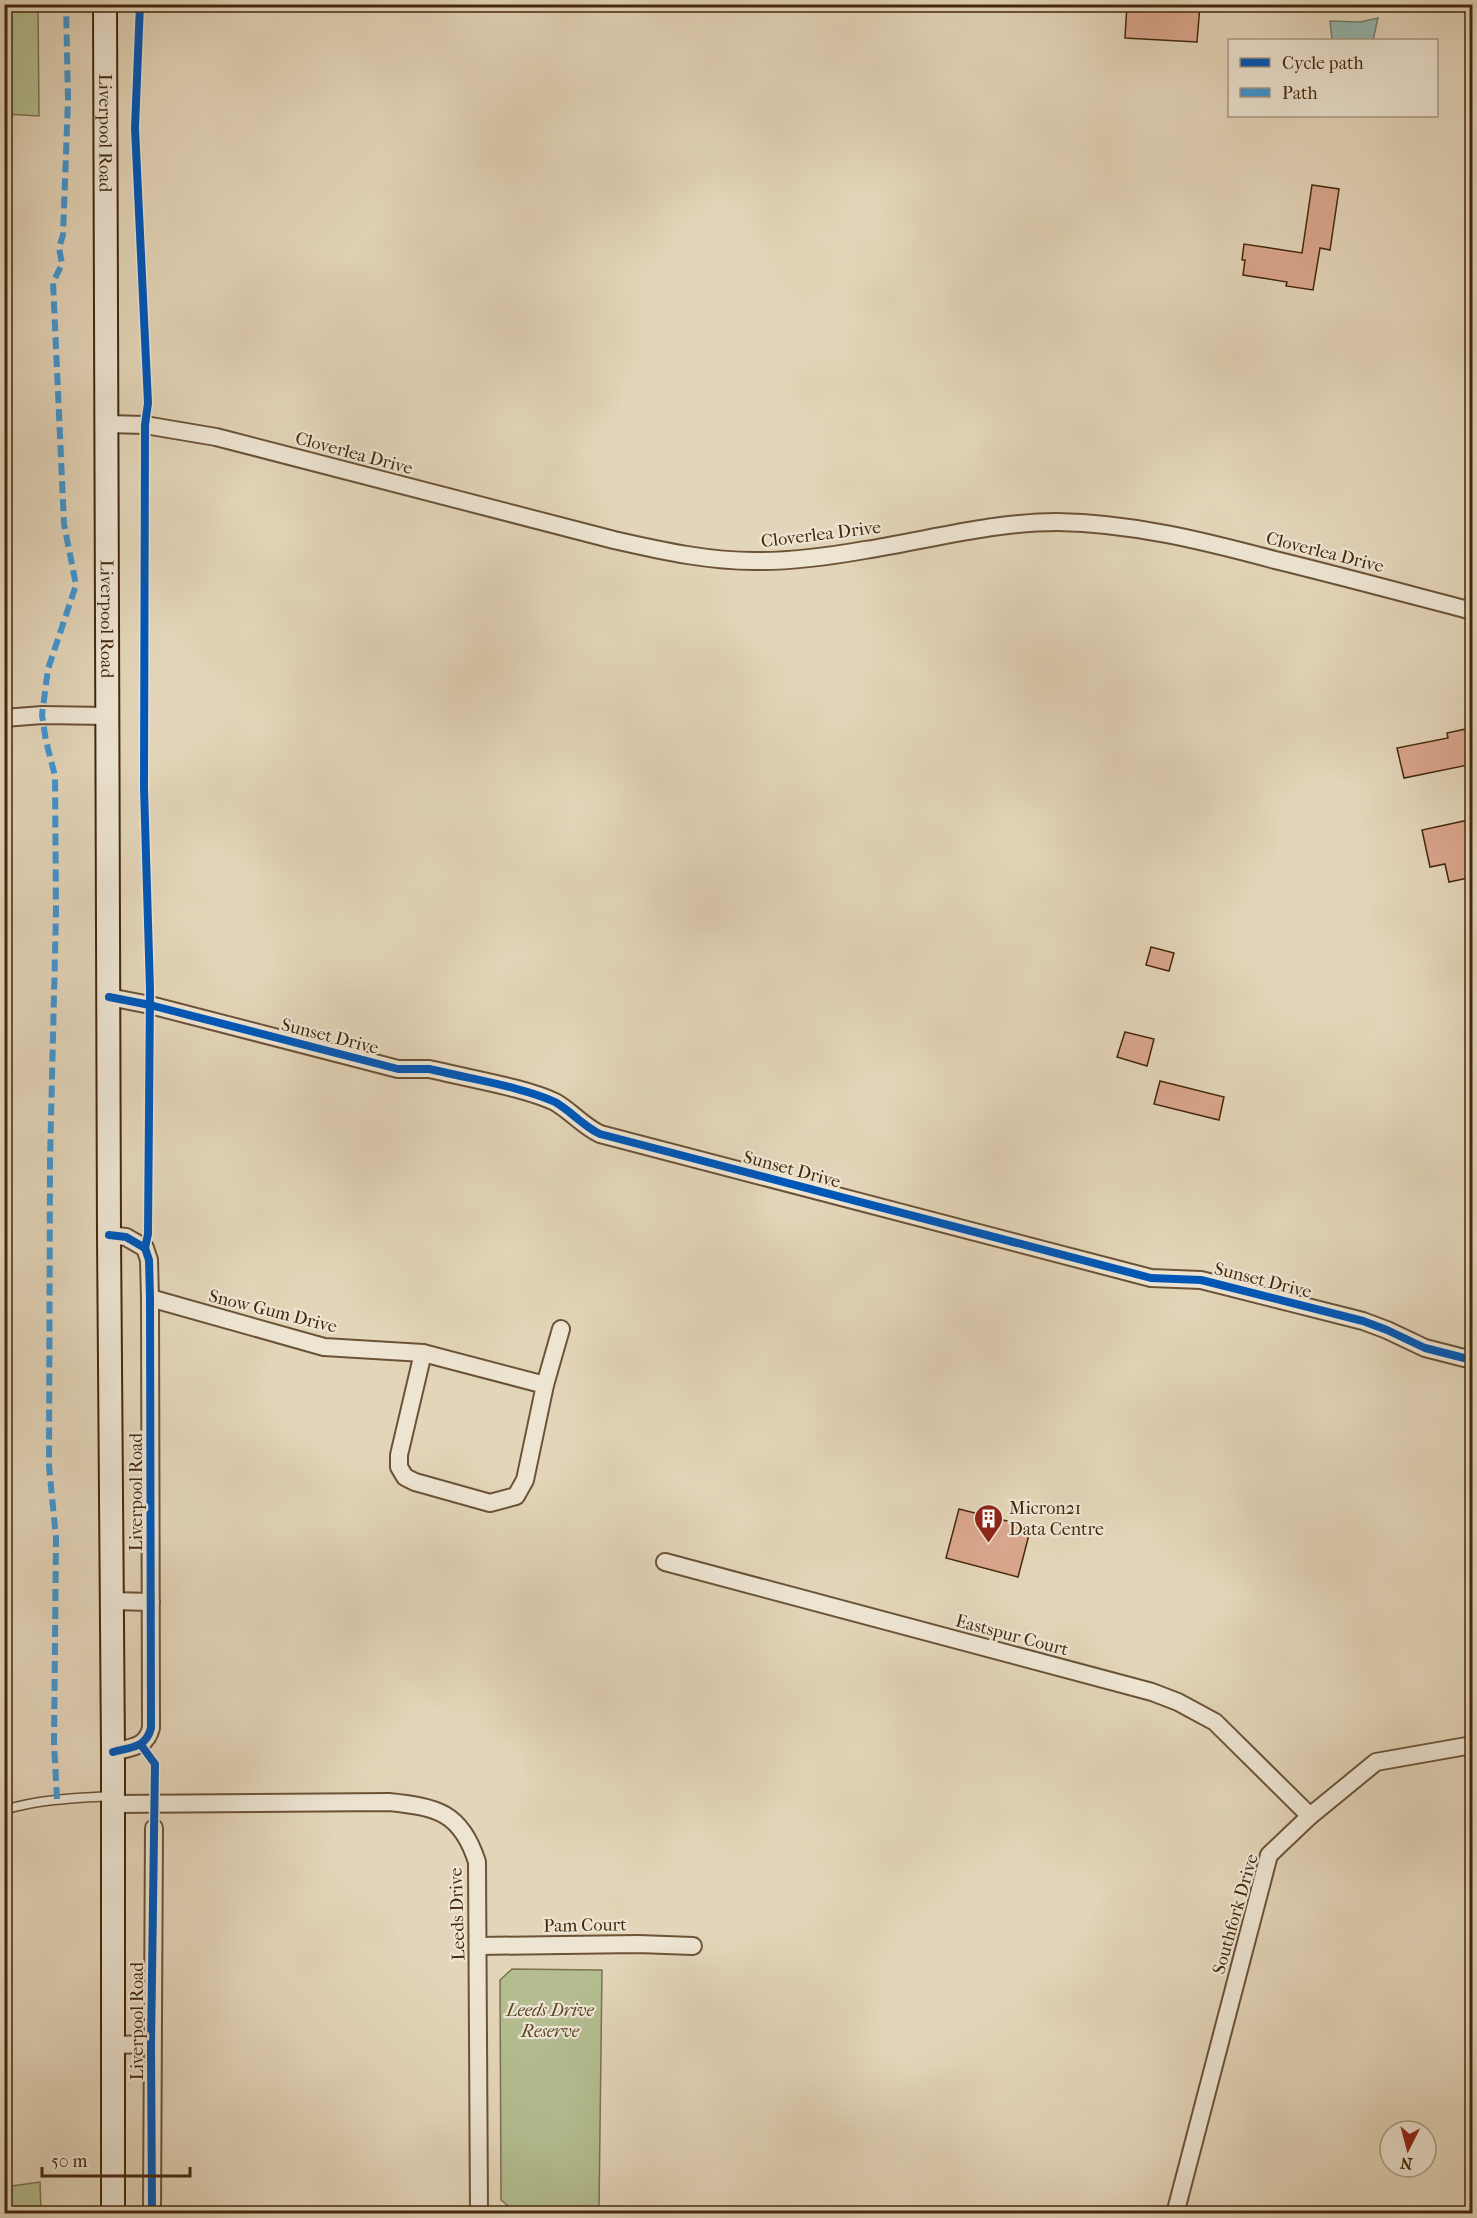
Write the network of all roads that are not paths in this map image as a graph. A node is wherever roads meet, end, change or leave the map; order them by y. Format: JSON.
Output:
{"nodes":[{"id":1,"x":105,"y":4,"type":"edge"},
{"id":2,"x":107,"y":424,"type":"junction"},
{"id":3,"x":1473,"y":610,"type":"edge"},
{"id":4,"x":107,"y":716,"type":"junction"},
{"id":5,"x":4,"y":718,"type":"edge"},
{"id":6,"x":109,"y":997,"type":"junction"},
{"id":7,"x":109,"y":1234,"type":"junction"},
{"id":8,"x":150,"y":1298,"type":"junction"},
{"id":9,"x":561,"y":1329,"type":"dead end"},
{"id":10,"x":423,"y":1353,"type":"junction"},
{"id":11,"x":1473,"y":1360,"type":"edge"},
{"id":12,"x":545,"y":1385,"type":"junction"},
{"id":13,"x":665,"y":1562,"type":"dead end"},
{"id":14,"x":112,"y":1601,"type":"junction"},
{"id":15,"x":152,"y":1602,"type":"junction"},
{"id":16,"x":1473,"y":1745,"type":"edge"},
{"id":17,"x":113,"y":1752,"type":"junction"},
{"id":18,"x":113,"y":1800,"type":"junction"},
{"id":19,"x":4,"y":1810,"type":"edge"},
{"id":20,"x":1310,"y":1816,"type":"junction"},
{"id":21,"x":154,"y":1828,"type":"dead end"},
{"id":22,"x":478,"y":1946,"type":"junction"},
{"id":23,"x":693,"y":1946,"type":"dead end"},
{"id":24,"x":151,"y":2044,"type":"junction"},
{"id":25,"x":113,"y":2045,"type":"junction"},
{"id":26,"x":112,"y":2214,"type":"edge"},
{"id":27,"x":152,"y":2214,"type":"edge"},
{"id":28,"x":479,"y":2214,"type":"edge"},
{"id":29,"x":1175,"y":2214,"type":"edge"}],
"edges":[{"from":1,"to":2,"type":"main road","name":"Liverpool Road"},
{"from":2,"to":3,"type":"street","name":"Cloverlea Drive"},
{"from":2,"to":4,"type":"main road","name":"Liverpool Road"},
{"from":4,"to":5,"type":"street"},
{"from":4,"to":6,"type":"main road","name":"Liverpool Road"},
{"from":6,"to":7,"type":"main road","name":"Liverpool Road"},
{"from":6,"to":11,"type":"street","name":"Sunset Drive"},
{"from":7,"to":8,"type":"street","name":"Liverpool Road"},
{"from":7,"to":14,"type":"main road","name":"Liverpool Road"},
{"from":8,"to":10,"type":"street","name":"Snow Gum Drive"},
{"from":8,"to":15,"type":"street","name":"Liverpool Road"},
{"from":9,"to":12,"type":"street"},
{"from":10,"to":12,"type":"street","name":"Snow Gum Drive"},
{"from":10,"to":12,"type":"street"},
{"from":13,"to":20,"type":"street","name":"Eastspur Court"},
{"from":14,"to":15,"type":"street"},
{"from":14,"to":17,"type":"main road","name":"Liverpool Road"},
{"from":15,"to":17,"type":"street","name":"Liverpool Road"},
{"from":16,"to":20,"type":"street","name":"Southfork Drive"},
{"from":17,"to":18,"type":"main road","name":"Liverpool Road"},
{"from":18,"to":19,"type":"lane"},
{"from":18,"to":22,"type":"street","name":"Leeds Drive"},
{"from":18,"to":25,"type":"main road","name":"Liverpool Road"},
{"from":20,"to":29,"type":"street","name":"Southfork Drive"},
{"from":21,"to":24,"type":"street","name":"Liverpool Road"},
{"from":22,"to":23,"type":"street","name":"Pam Court"},
{"from":22,"to":28,"type":"street","name":"Leeds Drive"},
{"from":24,"to":25,"type":"street"},
{"from":24,"to":27,"type":"street","name":"Liverpool Road"},
{"from":25,"to":26,"type":"main road","name":"Liverpool Road"}]}
